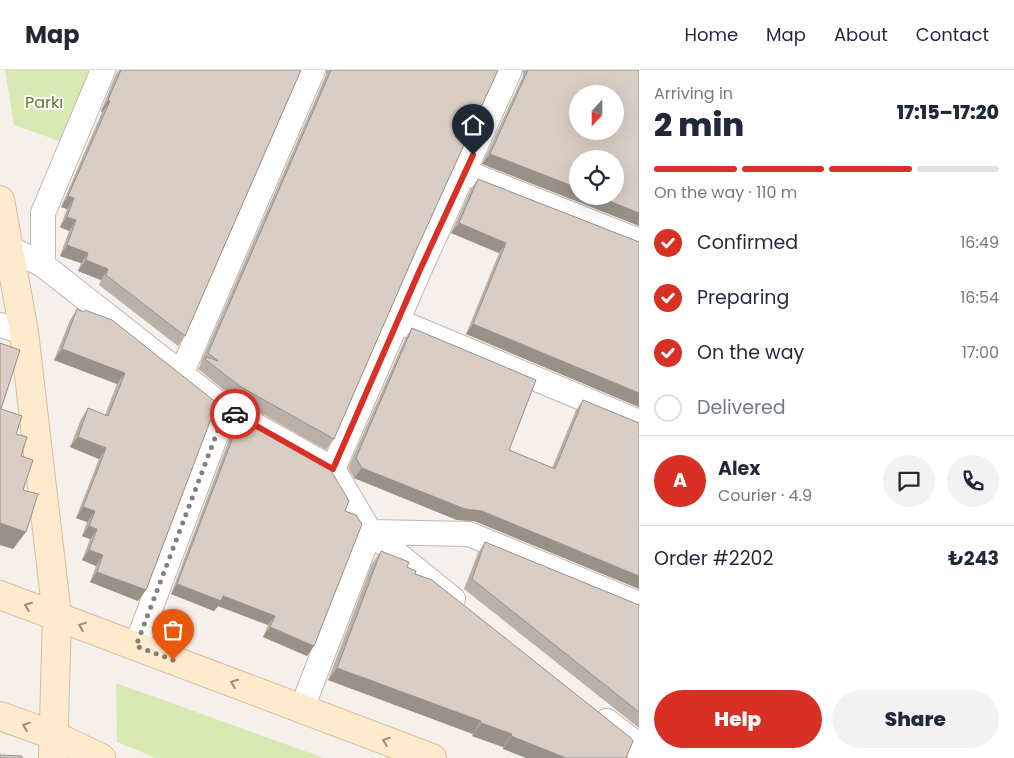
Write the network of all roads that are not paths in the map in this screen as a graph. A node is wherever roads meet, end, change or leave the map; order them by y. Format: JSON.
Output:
{"nodes":[{"id":1,"x":103,"y":70,"type":"edge"},
{"id":2,"x":312,"y":70,"type":"edge"},
{"id":3,"x":510,"y":70,"type":"edge"},
{"id":4,"x":465,"y":172,"type":"junction"},
{"id":5,"x":0,"y":200,"type":"edge"},
{"id":6,"x":639,"y":241,"type":"edge"},
{"id":7,"x":8,"y":248,"type":"junction"},
{"id":8,"x":43,"y":265,"type":"junction"},
{"id":9,"x":398,"y":321,"type":"junction"},
{"id":10,"x":12,"y":328,"type":"edge"},
{"id":11,"x":182,"y":374,"type":"junction"},
{"id":12,"x":226,"y":409,"type":"junction"},
{"id":13,"x":639,"y":422,"type":"edge"},
{"id":14,"x":333,"y":469,"type":"junction"},
{"id":15,"x":370,"y":532,"type":"junction"},
{"id":16,"x":0,"y":595,"type":"edge"},
{"id":17,"x":639,"y":604,"type":"edge"},
{"id":18,"x":470,"y":612,"type":"edge"},
{"id":19,"x":56,"y":616,"type":"junction"},
{"id":20,"x":136,"y":646,"type":"junction"},
{"id":21,"x":302,"y":708,"type":"junction"},
{"id":22,"x":594,"y":711,"type":"edge"},
{"id":23,"x":0,"y":716,"type":"edge"},
{"id":24,"x":53,"y":746,"type":"edge"},
{"id":25,"x":639,"y":752,"type":"edge"},
{"id":26,"x":101,"y":758,"type":"edge"},
{"id":27,"x":432,"y":758,"type":"edge"}],
"edges":[{"from":1,"to":8,"type":"street"},
{"from":2,"to":11,"type":"street"},
{"from":3,"to":4,"type":"street"},
{"from":4,"to":6,"type":"street"},
{"from":4,"to":9,"type":"street"},
{"from":5,"to":7,"type":"main road"},
{"from":7,"to":8,"type":"street"},
{"from":7,"to":10,"type":"main road"},
{"from":8,"to":11,"type":"street"},
{"from":9,"to":13,"type":"street"},
{"from":9,"to":14,"type":"street"},
{"from":10,"to":19,"type":"main road"},
{"from":11,"to":12,"type":"street"},
{"from":12,"to":14,"type":"street"},
{"from":12,"to":20,"type":"street"},
{"from":14,"to":15,"type":"street"},
{"from":15,"to":17,"type":"street"},
{"from":15,"to":18,"type":"street"},
{"from":15,"to":21,"type":"street"},
{"from":19,"to":16,"type":"main road","one_way":true},
{"from":20,"to":19,"type":"main road","one_way":true},
{"from":19,"to":24,"type":"main road"},
{"from":21,"to":20,"type":"main road","one_way":true},
{"from":27,"to":21,"type":"main road","one_way":true},
{"from":22,"to":25,"type":"street"},
{"from":24,"to":23,"type":"main road","one_way":true},
{"from":24,"to":26,"type":"main road"}]}
